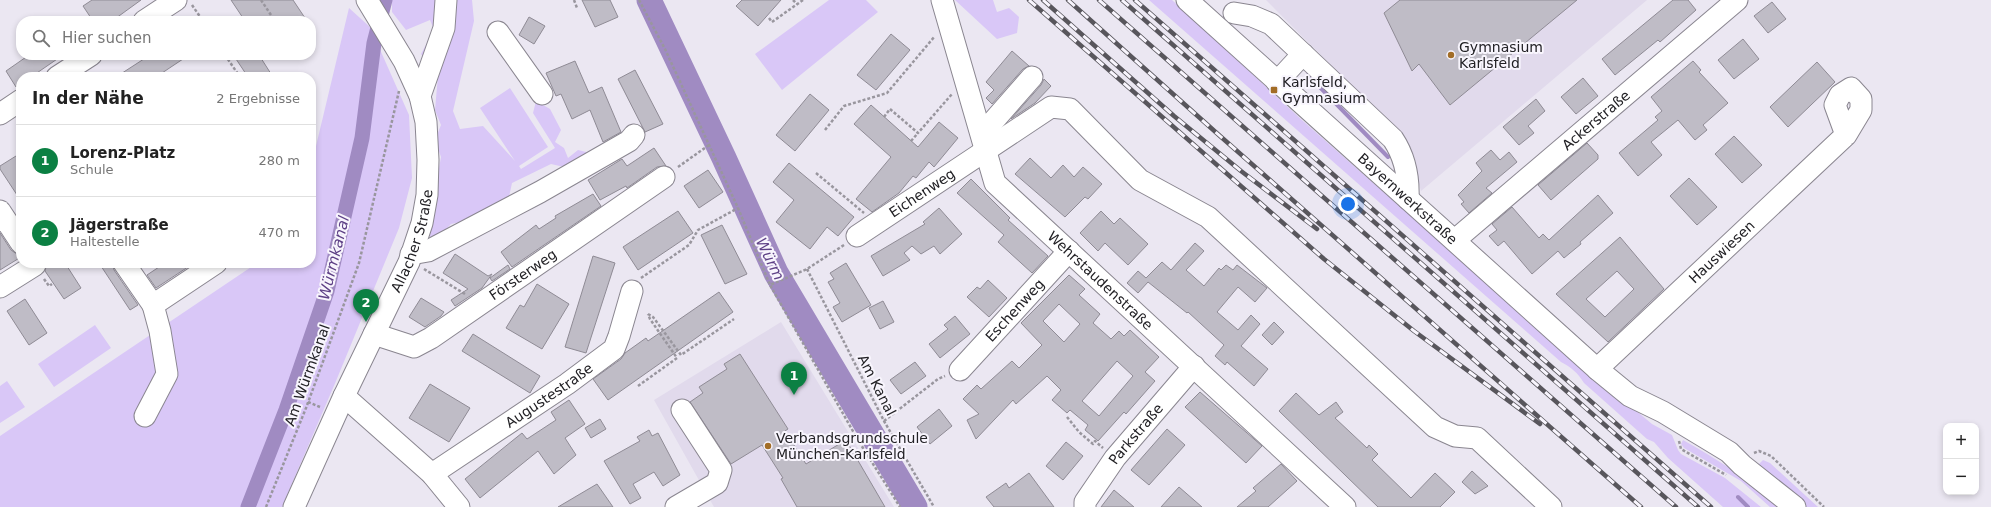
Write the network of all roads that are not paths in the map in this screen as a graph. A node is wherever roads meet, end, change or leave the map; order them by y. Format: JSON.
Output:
{"nodes":[{"id":1,"x":367,"y":0,"type":"edge"},
{"id":2,"x":446,"y":0,"type":"edge"},
{"id":3,"x":942,"y":0,"type":"edge"},
{"id":4,"x":1187,"y":0,"type":"edge"},
{"id":5,"x":1252,"y":0,"type":"edge"},
{"id":6,"x":1737,"y":0,"type":"edge"},
{"id":7,"x":183,"y":1,"type":"edge"},
{"id":8,"x":1234,"y":13,"type":"junction"},
{"id":9,"x":154,"y":16,"type":"edge"},
{"id":10,"x":1217,"y":27,"type":"junction"},
{"id":11,"x":498,"y":32,"type":"dead end"},
{"id":12,"x":1303,"y":54,"type":"junction"},
{"id":13,"x":83,"y":60,"type":"edge"},
{"id":14,"x":65,"y":72,"type":"edge"},
{"id":15,"x":1032,"y":77,"type":"dead end"},
{"id":16,"x":1277,"y":82,"type":"junction"},
{"id":17,"x":542,"y":94,"type":"dead end"},
{"id":18,"x":420,"y":96,"type":"junction"},
{"id":19,"x":634,"y":135,"type":"dead end"},
{"id":20,"x":1846,"y":136,"type":"dead end"},
{"id":21,"x":984,"y":142,"type":"junction"},
{"id":22,"x":664,"y":177,"type":"road end"},
{"id":23,"x":1408,"y":199,"type":"junction"},
{"id":24,"x":0,"y":212,"type":"edge"},
{"id":25,"x":16,"y":236,"type":"edge"},
{"id":26,"x":858,"y":236,"type":"road end"},
{"id":27,"x":1455,"y":240,"type":"junction"},
{"id":28,"x":1069,"y":251,"type":"junction"},
{"id":29,"x":417,"y":261,"type":"junction"},
{"id":30,"x":30,"y":268,"type":"edge"},
{"id":31,"x":127,"y":268,"type":"edge"},
{"id":32,"x":208,"y":268,"type":"edge"},
{"id":33,"x":0,"y":287,"type":"edge"},
{"id":34,"x":632,"y":291,"type":"road end"},
{"id":35,"x":153,"y":305,"type":"junction"},
{"id":36,"x":374,"y":334,"type":"junction"},
{"id":37,"x":1194,"y":366,"type":"junction"},
{"id":38,"x":1597,"y":369,"type":"junction"},
{"id":39,"x":960,"y":370,"type":"road end"},
{"id":40,"x":344,"y":396,"type":"junction"},
{"id":41,"x":1630,"y":396,"type":"junction"},
{"id":42,"x":682,"y":410,"type":"dead end"},
{"id":43,"x":145,"y":416,"type":"dead end"},
{"id":44,"x":1735,"y":470,"type":"junction"},
{"id":45,"x":432,"y":474,"type":"junction"},
{"id":46,"x":294,"y":507,"type":"edge"},
{"id":47,"x":459,"y":507,"type":"edge"},
{"id":48,"x":676,"y":507,"type":"edge"},
{"id":49,"x":1085,"y":507,"type":"edge"},
{"id":50,"x":1345,"y":507,"type":"edge"},
{"id":51,"x":1551,"y":507,"type":"edge"},
{"id":52,"x":1795,"y":507,"type":"edge"}],
"edges":[{"from":1,"to":18,"type":"street","name":"Allacher Straße"},
{"from":2,"to":18,"type":"street"},
{"from":3,"to":21,"type":"street","name":"Wehrstaudenstraße"},
{"from":4,"to":10,"type":"street","name":"Bayernwerkstraße"},
{"from":5,"to":8,"type":"street"},
{"from":6,"to":27,"type":"street","name":"Ackerstraße"},
{"from":7,"to":9,"type":"street"},
{"from":8,"to":10,"type":"street"},
{"from":8,"to":12,"type":"street"},
{"from":10,"to":16,"type":"street","name":"Bayernwerkstraße"},
{"from":11,"to":17,"type":"street"},
{"from":12,"to":16,"type":"street"},
{"from":12,"to":23,"type":"street"},
{"from":13,"to":14,"type":"street"},
{"from":15,"to":21,"type":"street"},
{"from":16,"to":23,"type":"street","name":"Bayernwerkstraße"},
{"from":18,"to":29,"type":"street","name":"Allacher Straße"},
{"from":19,"to":29,"type":"street"},
{"from":20,"to":38,"type":"street","name":"Hauswiesen"},
{"from":21,"to":26,"type":"street","name":"Eichenweg"},
{"from":21,"to":28,"type":"street","name":"Wehrstaudenstraße"},
{"from":21,"to":51,"type":"street"},
{"from":22,"to":36,"type":"street","name":"Försterweg"},
{"from":23,"to":27,"type":"street","name":"Bayernwerkstraße"},
{"from":24,"to":25,"type":"street"},
{"from":27,"to":38,"type":"street","name":"Bayernwerkstraße"},
{"from":28,"to":37,"type":"street","name":"Wehrstaudenstraße"},
{"from":28,"to":39,"type":"street","name":"Eschenweg"},
{"from":29,"to":36,"type":"street","name":"Allacher Straße"},
{"from":30,"to":33,"type":"street"},
{"from":31,"to":35,"type":"street"},
{"from":32,"to":35,"type":"street"},
{"from":34,"to":45,"type":"street","name":"Augustestraße"},
{"from":35,"to":43,"type":"street"},
{"from":36,"to":40,"type":"street","name":"Allacher Straße"},
{"from":37,"to":49,"type":"street","name":"Parkstraße"},
{"from":37,"to":50,"type":"street","name":"Wehrstaudenstraße"},
{"from":38,"to":41,"type":"street","name":"Bayernwerkstraße"},
{"from":40,"to":45,"type":"street"},
{"from":40,"to":46,"type":"street","name":"Allacher Straße"},
{"from":41,"to":44,"type":"street","name":"Bayernwerkstraße"},
{"from":41,"to":44,"type":"street","name":"Bayernwerkstraße"},
{"from":42,"to":48,"type":"street"},
{"from":44,"to":52,"type":"street","name":"Bayernwerkstraße"},
{"from":45,"to":47,"type":"street"}]}
